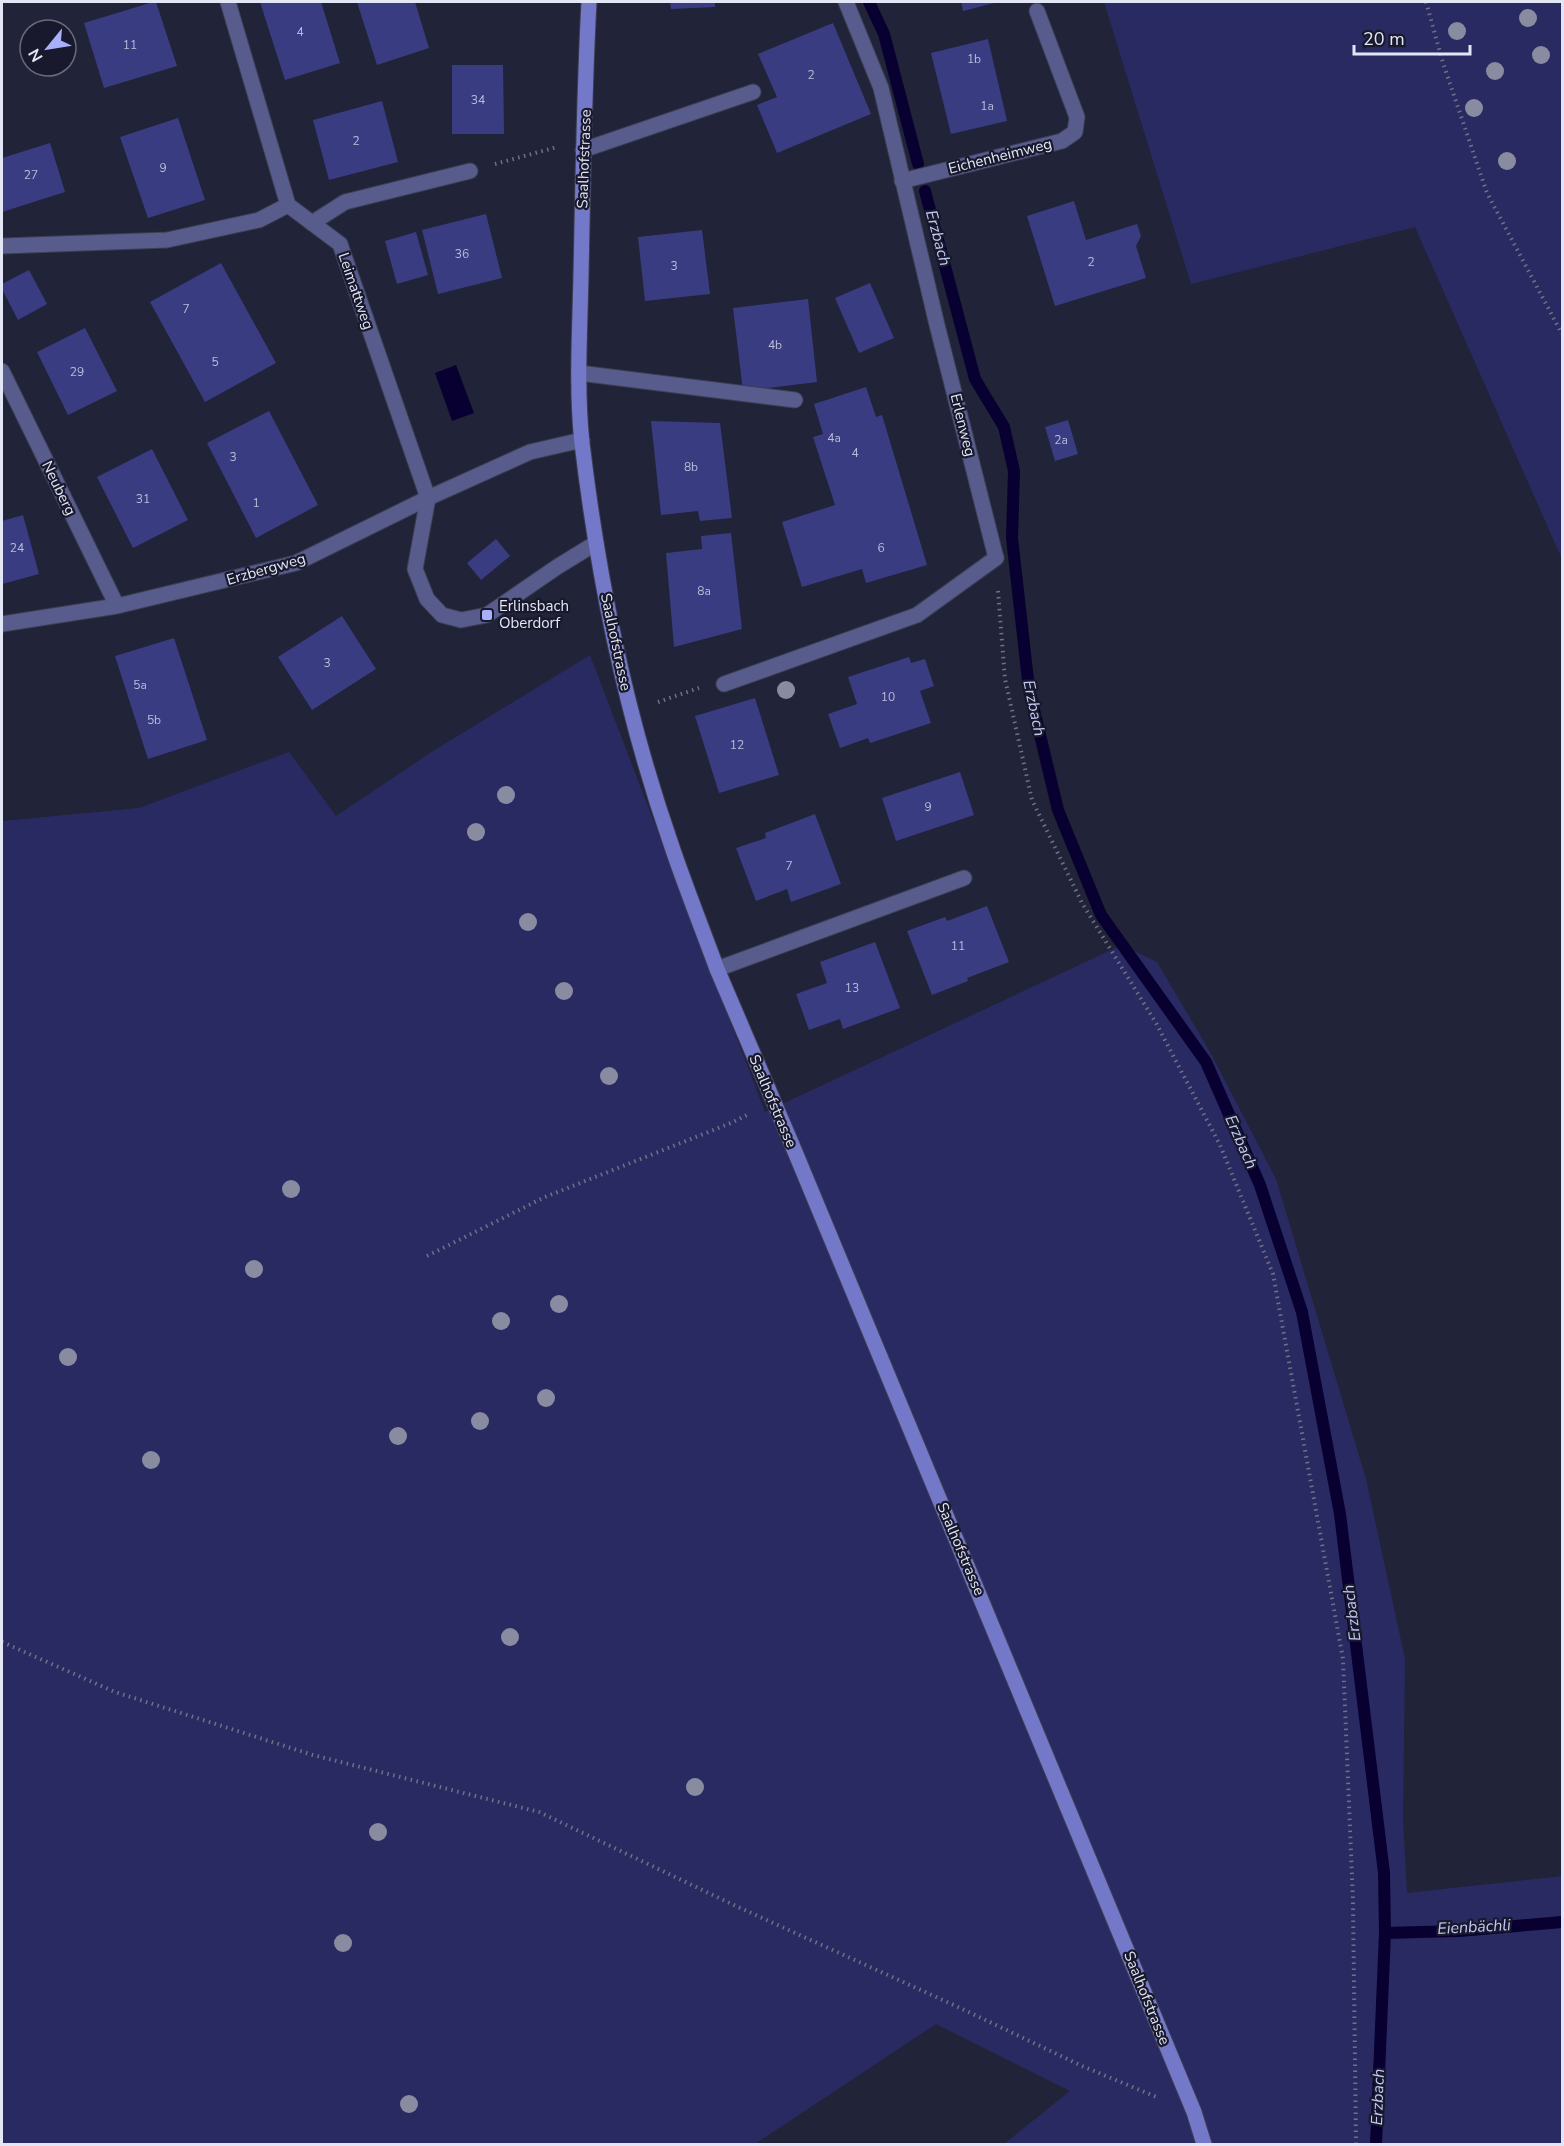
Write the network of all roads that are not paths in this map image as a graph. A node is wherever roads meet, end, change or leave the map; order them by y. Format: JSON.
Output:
{"nodes":[{"id":1,"x":228,"y":2,"type":"edge"},
{"id":2,"x":589,"y":2,"type":"edge"},
{"id":3,"x":846,"y":2,"type":"edge"},
{"id":4,"x":1037,"y":11,"type":"dead end"},
{"id":5,"x":753,"y":93,"type":"dead end"},
{"id":6,"x":584,"y":145,"type":"junction"},
{"id":7,"x":470,"y":171,"type":"road end"},
{"id":8,"x":902,"y":180,"type":"junction"},
{"id":9,"x":288,"y":205,"type":"junction"},
{"id":10,"x":312,"y":223,"type":"junction"},
{"id":11,"x":2,"y":246,"type":"edge"},
{"id":12,"x":2,"y":371,"type":"edge"},
{"id":13,"x":579,"y":373,"type":"junction"},
{"id":14,"x":795,"y":400,"type":"dead end"},
{"id":15,"x":582,"y":440,"type":"junction"},
{"id":16,"x":429,"y":498,"type":"junction"},
{"id":17,"x":596,"y":543,"type":"junction"},
{"id":18,"x":117,"y":606,"type":"junction"},
{"id":19,"x":2,"y":624,"type":"edge"},
{"id":20,"x":724,"y":684,"type":"road end"},
{"id":21,"x":964,"y":878,"type":"dead end"},
{"id":22,"x":717,"y":969,"type":"junction"},
{"id":23,"x":1204,"y":2145,"type":"edge"}],
"edges":[{"from":1,"to":9,"type":"street"},
{"from":2,"to":6,"type":"main road","name":"Saalhofstrasse"},
{"from":3,"to":8,"type":"street","name":"Erlenweg"},
{"from":4,"to":8,"type":"street","name":"Eichenheimweg"},
{"from":5,"to":6,"type":"street"},
{"from":6,"to":13,"type":"main road","name":"Saalhofstrasse"},
{"from":7,"to":10,"type":"street"},
{"from":8,"to":20,"type":"street","name":"Erlenweg"},
{"from":9,"to":10,"type":"street","name":"Leimattweg"},
{"from":9,"to":11,"type":"street"},
{"from":10,"to":16,"type":"street","name":"Leimattweg"},
{"from":12,"to":18,"type":"street","name":"Neuberg"},
{"from":13,"to":14,"type":"street"},
{"from":13,"to":15,"type":"main road","name":"Saalhofstrasse"},
{"from":15,"to":16,"type":"street","name":"Erzbergweg"},
{"from":15,"to":17,"type":"main road","name":"Saalhofstrasse"},
{"from":16,"to":17,"type":"street"},
{"from":16,"to":18,"type":"street","name":"Erzbergweg"},
{"from":17,"to":22,"type":"main road","name":"Saalhofstrasse"},
{"from":18,"to":19,"type":"street","name":"Erzbergweg"},
{"from":21,"to":22,"type":"street"},
{"from":22,"to":23,"type":"main road","name":"Saalhofstrasse"}]}
